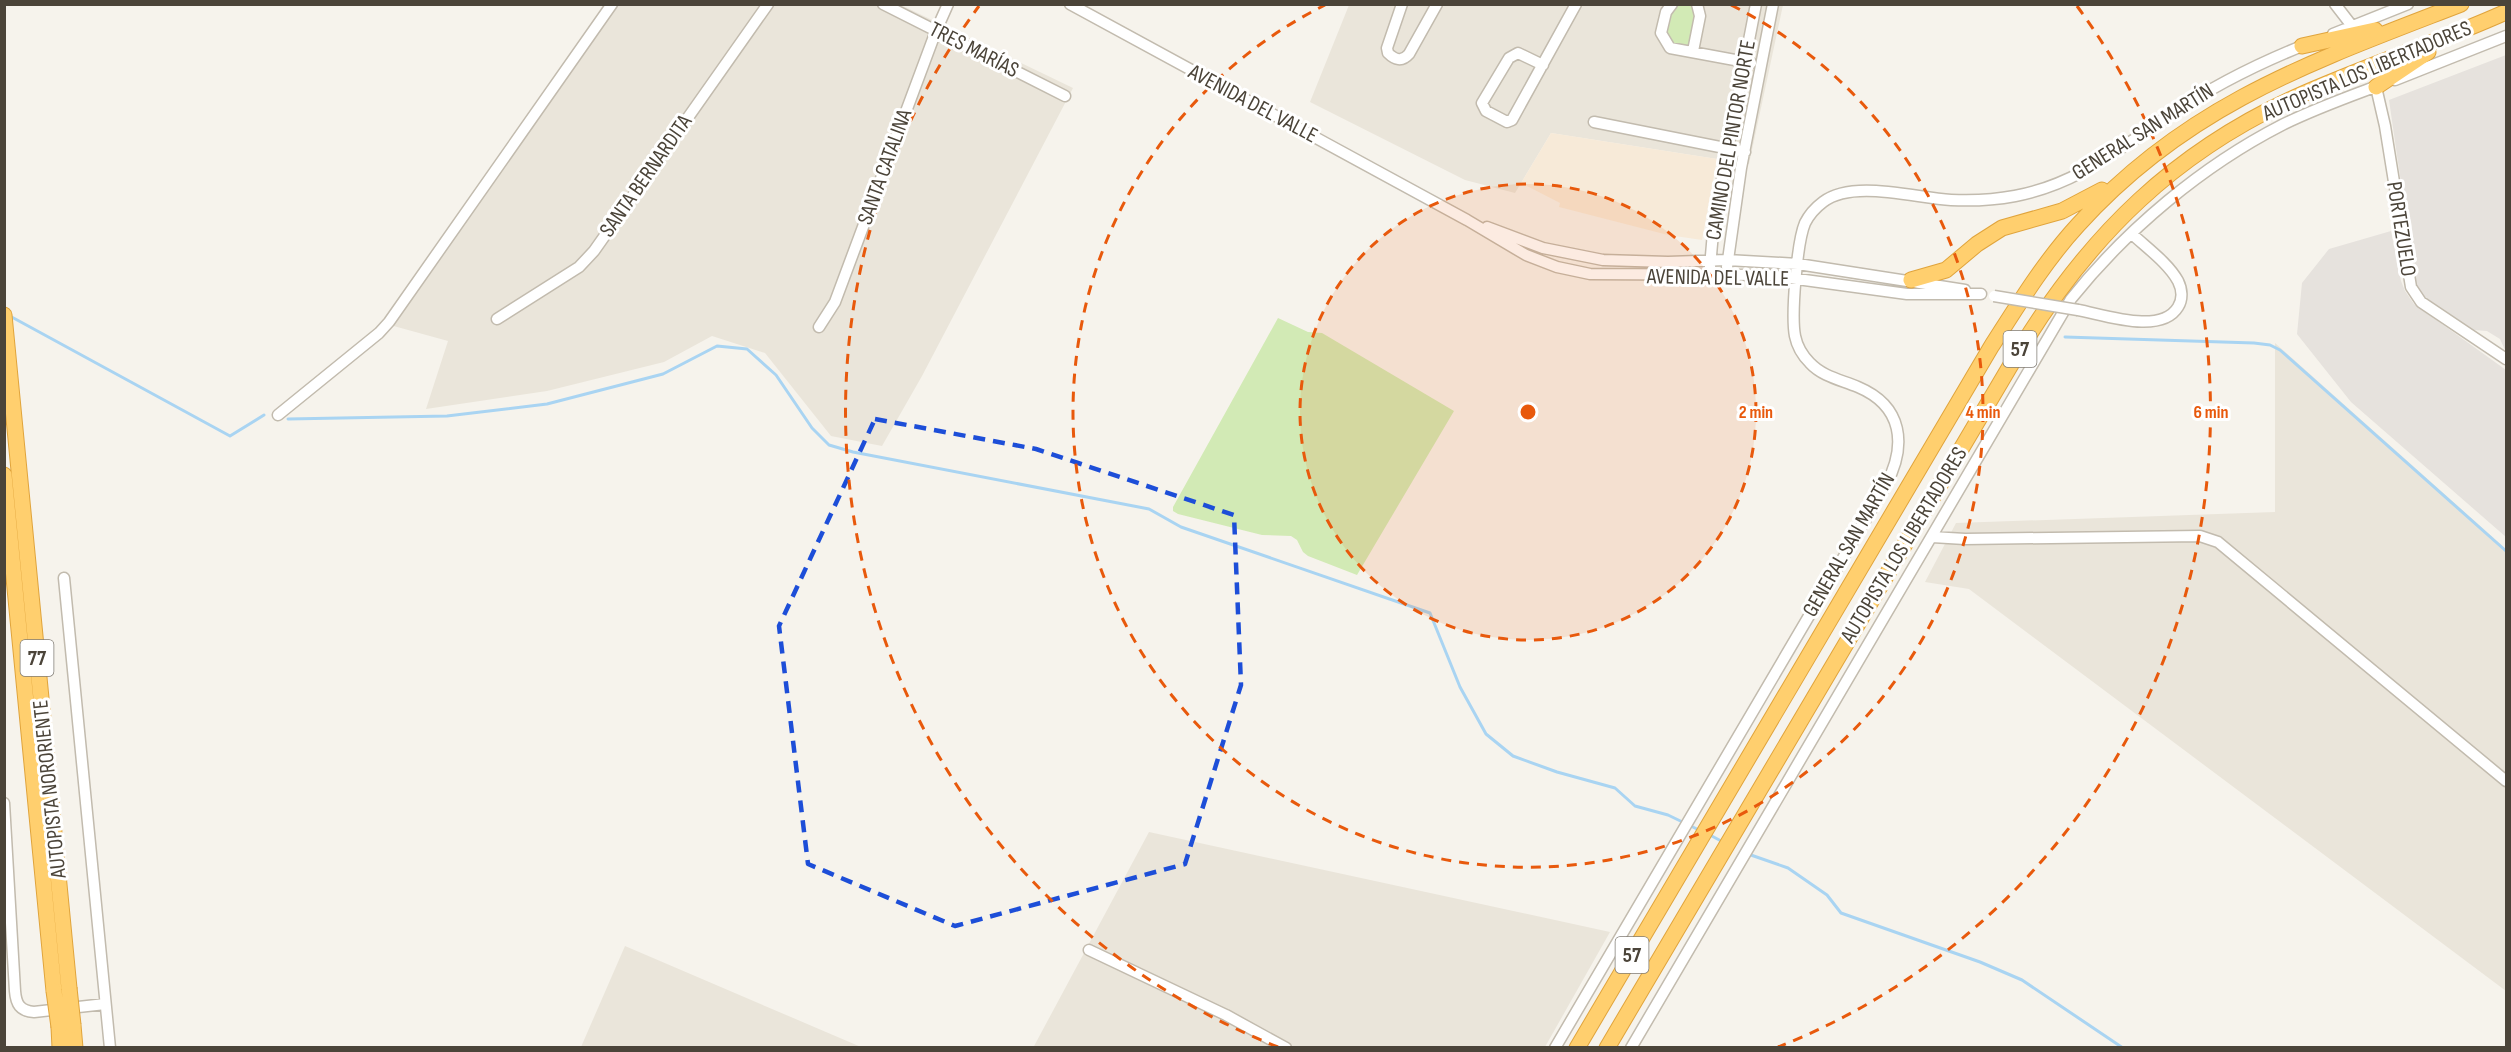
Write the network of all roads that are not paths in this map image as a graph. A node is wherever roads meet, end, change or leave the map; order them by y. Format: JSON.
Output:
{"nodes":[{"id":1,"x":612,"y":4,"type":"edge"},
{"id":2,"x":768,"y":4,"type":"edge"},
{"id":3,"x":883,"y":4,"type":"edge"},
{"id":4,"x":948,"y":4,"type":"edge"},
{"id":5,"x":1070,"y":4,"type":"edge"},
{"id":6,"x":1402,"y":4,"type":"edge"},
{"id":7,"x":1437,"y":4,"type":"edge"},
{"id":8,"x":1576,"y":4,"type":"edge"},
{"id":9,"x":1672,"y":4,"type":"edge"},
{"id":10,"x":1697,"y":4,"type":"edge"},
{"id":11,"x":1756,"y":4,"type":"edge"},
{"id":12,"x":1773,"y":4,"type":"edge"},
{"id":13,"x":2335,"y":4,"type":"edge"},
{"id":14,"x":2408,"y":4,"type":"edge"},
{"id":15,"x":2461,"y":4,"type":"edge"},
{"id":16,"x":2506,"y":12,"type":"edge"},
{"id":17,"x":2416,"y":22,"type":"junction"},
{"id":18,"x":2352,"y":26,"type":"junction"},
{"id":19,"x":936,"y":31,"type":"junction"},
{"id":20,"x":2462,"y":32,"type":"junction"},
{"id":21,"x":2506,"y":36,"type":"edge"},
{"id":22,"x":2302,"y":46,"type":"junction"},
{"id":23,"x":1693,"y":51,"type":"junction"},
{"id":24,"x":1745,"y":62,"type":"junction"},
{"id":25,"x":1762,"y":64,"type":"junction"},
{"id":26,"x":1543,"y":65,"type":"junction"},
{"id":27,"x":2376,"y":87,"type":"junction"},
{"id":28,"x":1065,"y":96,"type":"dead end"},
{"id":29,"x":1594,"y":122,"type":"dead end"},
{"id":30,"x":1728,"y":148,"type":"junction"},
{"id":31,"x":1745,"y":152,"type":"junction"},
{"id":32,"x":2146,"y":159,"type":"junction"},
{"id":33,"x":1467,"y":220,"type":"junction"},
{"id":34,"x":2132,"y":234,"type":"junction"},
{"id":35,"x":1712,"y":260,"type":"junction"},
{"id":36,"x":1727,"y":260,"type":"junction"},
{"id":37,"x":1798,"y":264,"type":"junction"},
{"id":38,"x":1708,"y":275,"type":"junction"},
{"id":39,"x":1727,"y":275,"type":"junction"},
{"id":40,"x":1797,"y":279,"type":"junction"},
{"id":41,"x":1911,"y":280,"type":"junction"},
{"id":42,"x":1982,"y":294,"type":"junction"},
{"id":43,"x":496,"y":319,"type":"dead end"},
{"id":44,"x":5,"y":322,"type":"edge"},
{"id":45,"x":819,"y":327,"type":"dead end"},
{"id":46,"x":2506,"y":359,"type":"edge"},
{"id":47,"x":278,"y":415,"type":"dead end"},
{"id":48,"x":4,"y":475,"type":"edge"},
{"id":49,"x":1932,"y":537,"type":"junction"},
{"id":50,"x":64,"y":578,"type":"dead end"},
{"id":51,"x":2506,"y":781,"type":"edge"},
{"id":52,"x":4,"y":803,"type":"edge"},
{"id":53,"x":1089,"y":950,"type":"dead end"},
{"id":54,"x":62,"y":989,"type":"junction"},
{"id":55,"x":105,"y":1004,"type":"junction"},
{"id":56,"x":66,"y":1026,"type":"junction"},
{"id":57,"x":60,"y":1047,"type":"edge"},
{"id":58,"x":75,"y":1047,"type":"edge"},
{"id":59,"x":110,"y":1047,"type":"edge"},
{"id":60,"x":1286,"y":1047,"type":"edge"},
{"id":61,"x":1556,"y":1047,"type":"edge"},
{"id":62,"x":1577,"y":1047,"type":"edge"},
{"id":63,"x":1607,"y":1047,"type":"edge"},
{"id":64,"x":1630,"y":1047,"type":"edge"}],
"edges":[{"from":1,"to":47,"type":"street"},
{"from":2,"to":43,"type":"street","name":"SANTA BERNARDITA"},
{"from":3,"to":19,"type":"street","name":"TRES MARÍAS"},
{"from":4,"to":19,"type":"street","name":"SANTA CATALINA"},
{"from":5,"to":33,"type":"street","name":"AVENIDA DEL VALLE"},
{"from":6,"to":7,"type":"street"},
{"from":8,"to":26,"type":"street"},
{"from":9,"to":23,"type":"street"},
{"from":10,"to":23,"type":"street"},
{"from":11,"to":24,"type":"street","name":"CAMINO DEL PINTOR NORTE"},
{"from":12,"to":25,"type":"street","name":"CAMINO DEL PINTOR NORTE"},
{"from":13,"to":18,"type":"street"},
{"from":14,"to":18,"type":"street","name":"GENERAL SAN MARTÍN"},
{"from":15,"to":17,"type":"highway","name":"AUTOPISTA LOS LIBERTADORES","number":"57"},
{"from":16,"to":20,"type":"highway","name":"AUTOPISTA LOS LIBERTADORES","number":"57"},
{"from":17,"to":22,"type":"highway"},
{"from":17,"to":32,"type":"highway","name":"AUTOPISTA LOS LIBERTADORES","number":"57"},
{"from":18,"to":22,"type":"street","name":"GENERAL SAN MARTÍN"},
{"from":19,"to":28,"type":"street","name":"TRES MARÍAS"},
{"from":19,"to":45,"type":"street","name":"SANTA CATALINA"},
{"from":20,"to":27,"type":"highway"},
{"from":20,"to":63,"type":"highway","name":"AUTOPISTA LOS LIBERTADORES","number":"57"},
{"from":21,"to":27,"type":"street"},
{"from":22,"to":37,"type":"street","name":"GENERAL SAN MARTÍN"},
{"from":23,"to":24,"type":"street"},
{"from":24,"to":25,"type":"street"},
{"from":24,"to":30,"type":"street","name":"CAMINO DEL PINTOR NORTE"},
{"from":25,"to":31,"type":"street","name":"CAMINO DEL PINTOR NORTE"},
{"from":26,"to":26,"type":"street"},
{"from":27,"to":34,"type":"street"},
{"from":27,"to":46,"type":"street","name":"PORTEZUELO"},
{"from":29,"to":30,"type":"street"},
{"from":30,"to":31,"type":"street"},
{"from":30,"to":35,"type":"street","name":"CAMINO DEL PINTOR NORTE"},
{"from":31,"to":36,"type":"street","name":"CAMINO DEL PINTOR NORTE"},
{"from":32,"to":41,"type":"highway"},
{"from":32,"to":62,"type":"highway","name":"AUTOPISTA LOS LIBERTADORES","number":"57"},
{"from":33,"to":35,"type":"street","name":"AVENIDA DEL VALLE"},
{"from":33,"to":38,"type":"street","name":"AVENIDA DEL VALLE"},
{"from":34,"to":42,"type":"street","name":"AVENIDA DEL VALLE","bridge":true},
{"from":34,"to":49,"type":"street"},
{"from":35,"to":36,"type":"street","name":"AVENIDA DEL VALLE"},
{"from":35,"to":38,"type":"street","name":"CAMINO DEL PINTOR NORTE"},
{"from":36,"to":37,"type":"street","name":"AVENIDA DEL VALLE"},
{"from":36,"to":39,"type":"street","name":"CAMINO DEL PINTOR NORTE"},
{"from":37,"to":40,"type":"street","name":"GENERAL SAN MARTÍN"},
{"from":37,"to":41,"type":"street","name":"AVENIDA DEL VALLE"},
{"from":38,"to":39,"type":"street","name":"AVENIDA DEL VALLE"},
{"from":39,"to":40,"type":"street","name":"AVENIDA DEL VALLE"},
{"from":40,"to":42,"type":"street","name":"AVENIDA DEL VALLE"},
{"from":40,"to":61,"type":"street","name":"GENERAL SAN MARTÍN"},
{"from":41,"to":42,"type":"street","name":"AVENIDA DEL VALLE"},
{"from":44,"to":54,"type":"highway","name":"AUTOPISTA NORORIENTE","number":"77"},
{"from":48,"to":54,"type":"highway","name":"AUTOPISTA NORORIENTE","number":"77"},
{"from":49,"to":51,"type":"street"},
{"from":49,"to":64,"type":"street"},
{"from":50,"to":55,"type":"street"},
{"from":52,"to":55,"type":"street"},
{"from":53,"to":60,"type":"street"},
{"from":54,"to":56,"type":"highway","name":"AUTOPISTA NORORIENTE","number":"77","bridge":true},
{"from":55,"to":59,"type":"street"},
{"from":56,"to":57,"type":"highway","name":"AUTOPISTA NORORIENTE","number":"77"},
{"from":56,"to":58,"type":"highway","name":"AUTOPISTA NORORIENTE","number":"77"}]}
